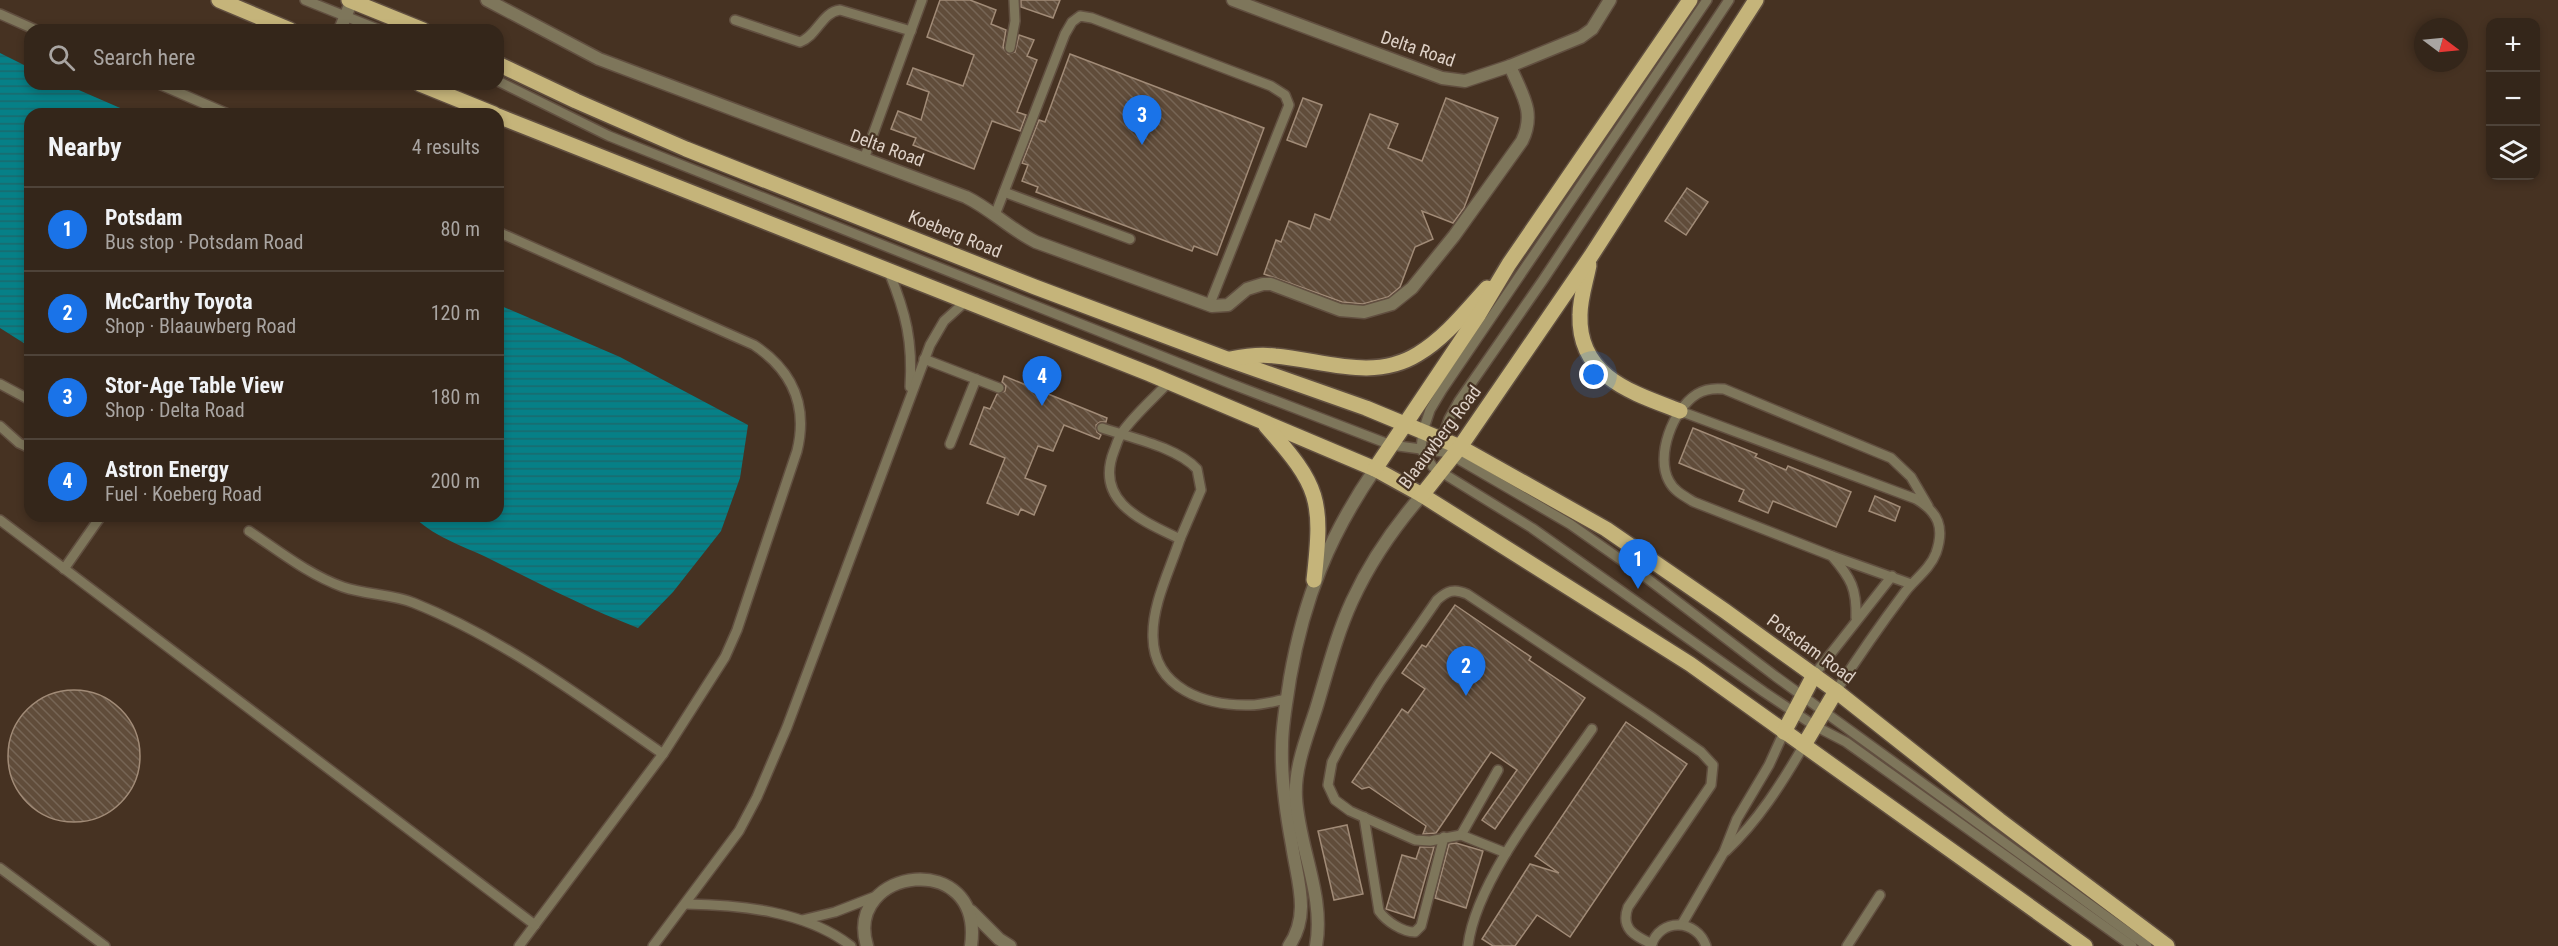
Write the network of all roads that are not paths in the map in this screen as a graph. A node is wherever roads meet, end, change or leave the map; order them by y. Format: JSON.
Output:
{"nodes":[{"id":1,"x":219,"y":0,"type":"edge"},
{"id":2,"x":304,"y":0,"type":"edge"},
{"id":3,"x":351,"y":0,"type":"edge"},
{"id":4,"x":487,"y":0,"type":"edge"},
{"id":5,"x":922,"y":0,"type":"edge"},
{"id":6,"x":1014,"y":0,"type":"edge"},
{"id":7,"x":1233,"y":0,"type":"edge"},
{"id":8,"x":1610,"y":0,"type":"edge"},
{"id":9,"x":1690,"y":0,"type":"edge"},
{"id":10,"x":1707,"y":0,"type":"edge"},
{"id":11,"x":1730,"y":0,"type":"edge"},
{"id":12,"x":1756,"y":0,"type":"edge"},
{"id":13,"x":0,"y":14,"type":"edge"},
{"id":14,"x":345,"y":16,"type":"junction"},
{"id":15,"x":735,"y":20,"type":"dead end"},
{"id":16,"x":276,"y":24,"type":"edge"},
{"id":17,"x":342,"y":24,"type":"edge"},
{"id":18,"x":365,"y":24,"type":"edge"},
{"id":19,"x":409,"y":24,"type":"edge"},
{"id":20,"x":24,"y":25,"type":"edge"},
{"id":21,"x":911,"y":32,"type":"junction"},
{"id":22,"x":1010,"y":48,"type":"dead end"},
{"id":23,"x":1510,"y":66,"type":"junction"},
{"id":24,"x":504,"y":67,"type":"edge"},
{"id":25,"x":504,"y":84,"type":"edge"},
{"id":26,"x":173,"y":90,"type":"edge"},
{"id":27,"x":435,"y":90,"type":"edge"},
{"id":28,"x":214,"y":108,"type":"edge"},
{"id":29,"x":479,"y":108,"type":"edge"},
{"id":30,"x":504,"y":118,"type":"edge"},
{"id":31,"x":864,"y":159,"type":"junction"},
{"id":32,"x":1004,"y":192,"type":"junction"},
{"id":33,"x":995,"y":215,"type":"junction"},
{"id":34,"x":504,"y":235,"type":"edge"},
{"id":35,"x":1130,"y":239,"type":"dead end"},
{"id":36,"x":1592,"y":256,"type":"junction"},
{"id":37,"x":1509,"y":264,"type":"junction"},
{"id":38,"x":889,"y":272,"type":"junction"},
{"id":39,"x":964,"y":302,"type":"junction"},
{"id":40,"x":1209,"y":306,"type":"junction"},
{"id":41,"x":924,"y":359,"type":"junction"},
{"id":42,"x":1227,"y":359,"type":"junction"},
{"id":43,"x":976,"y":379,"type":"junction"},
{"id":44,"x":1168,"y":383,"type":"junction"},
{"id":45,"x":0,"y":384,"type":"edge"},
{"id":46,"x":999,"y":388,"type":"dead end"},
{"id":47,"x":910,"y":395,"type":"junction"},
{"id":48,"x":24,"y":397,"type":"edge"},
{"id":49,"x":1680,"y":411,"type":"junction"},
{"id":50,"x":1263,"y":422,"type":"junction"},
{"id":51,"x":1405,"y":423,"type":"junction"},
{"id":52,"x":0,"y":426,"type":"edge"},
{"id":53,"x":1102,"y":428,"type":"dead end"},
{"id":54,"x":1423,"y":431,"type":"junction"},
{"id":55,"x":1121,"y":435,"type":"junction"},
{"id":56,"x":950,"y":444,"type":"dead end"},
{"id":57,"x":24,"y":445,"type":"edge"},
{"id":58,"x":1391,"y":445,"type":"junction"},
{"id":59,"x":1449,"y":448,"type":"junction"},
{"id":60,"x":1421,"y":449,"type":"junction"},
{"id":61,"x":1375,"y":469,"type":"junction"},
{"id":62,"x":1440,"y":472,"type":"junction"},
{"id":63,"x":1422,"y":495,"type":"junction"},
{"id":64,"x":1928,"y":506,"type":"junction"},
{"id":65,"x":0,"y":520,"type":"edge"},
{"id":66,"x":97,"y":522,"type":"edge"},
{"id":67,"x":249,"y":531,"type":"dead end"},
{"id":68,"x":1180,"y":539,"type":"junction"},
{"id":69,"x":1832,"y":556,"type":"junction"},
{"id":70,"x":64,"y":568,"type":"junction"},
{"id":71,"x":1892,"y":576,"type":"junction"},
{"id":72,"x":1314,"y":580,"type":"junction"},
{"id":73,"x":1911,"y":584,"type":"junction"},
{"id":74,"x":1856,"y":618,"type":"junction"},
{"id":75,"x":1814,"y":675,"type":"junction"},
{"id":76,"x":1836,"y":691,"type":"junction"},
{"id":77,"x":1803,"y":696,"type":"junction"},
{"id":78,"x":1287,"y":699,"type":"junction"},
{"id":79,"x":1823,"y":711,"type":"junction"},
{"id":80,"x":1794,"y":713,"type":"junction"},
{"id":81,"x":1815,"y":726,"type":"junction"},
{"id":82,"x":1592,"y":729,"type":"dead end"},
{"id":83,"x":1784,"y":732,"type":"junction"},
{"id":84,"x":1804,"y":745,"type":"junction"},
{"id":85,"x":663,"y":754,"type":"junction"},
{"id":86,"x":1498,"y":770,"type":"dead end"},
{"id":87,"x":1364,"y":818,"type":"junction"},
{"id":88,"x":1461,"y":835,"type":"junction"},
{"id":89,"x":1444,"y":837,"type":"junction"},
{"id":90,"x":1724,"y":852,"type":"junction"},
{"id":91,"x":1506,"y":853,"type":"junction"},
{"id":92,"x":0,"y":868,"type":"edge"},
{"id":93,"x":879,"y":895,"type":"junction"},
{"id":94,"x":1880,"y":895,"type":"dead end"},
{"id":95,"x":686,"y":904,"type":"junction"},
{"id":96,"x":968,"y":908,"type":"junction"},
{"id":97,"x":802,"y":920,"type":"junction"},
{"id":98,"x":1682,"y":924,"type":"junction"},
{"id":99,"x":535,"y":925,"type":"junction"},
{"id":100,"x":1291,"y":945,"type":"edge"},
{"id":101,"x":1652,"y":945,"type":"edge"},
{"id":102,"x":105,"y":946,"type":"edge"},
{"id":103,"x":519,"y":946,"type":"edge"},
{"id":104,"x":653,"y":946,"type":"edge"},
{"id":105,"x":851,"y":946,"type":"edge"},
{"id":106,"x":867,"y":946,"type":"edge"},
{"id":107,"x":971,"y":946,"type":"edge"},
{"id":108,"x":1011,"y":946,"type":"edge"},
{"id":109,"x":1316,"y":946,"type":"edge"},
{"id":110,"x":1468,"y":946,"type":"edge"},
{"id":111,"x":1706,"y":946,"type":"edge"},
{"id":112,"x":1847,"y":946,"type":"edge"},
{"id":113,"x":2085,"y":946,"type":"edge"},
{"id":114,"x":2132,"y":946,"type":"edge"},
{"id":115,"x":2147,"y":946,"type":"edge"},
{"id":116,"x":2167,"y":946,"type":"edge"}],
"edges":[{"from":1,"to":16,"type":"main road"},
{"from":2,"to":14,"type":"lane"},
{"from":3,"to":14,"type":"street"},
{"from":3,"to":19,"type":"main road"},
{"from":4,"to":31,"type":"street","name":"Delta Road"},
{"from":5,"to":21,"type":"lane"},
{"from":6,"to":22,"type":"lane"},
{"from":7,"to":23,"type":"street","name":"Delta Road"},
{"from":8,"to":23,"type":"street","name":"Delta Road"},
{"from":9,"to":37,"type":"main road","name":"Blaauwberg Road"},
{"from":10,"to":54,"type":"lane"},
{"from":11,"to":59,"type":"lane"},
{"from":12,"to":36,"type":"main road","name":"Blaauwberg Road"},
{"from":13,"to":20,"type":"lane"},
{"from":14,"to":17,"type":"street"},
{"from":14,"to":18,"type":"lane"},
{"from":15,"to":21,"type":"lane"},
{"from":21,"to":31,"type":"lane"},
{"from":23,"to":40,"type":"street"},
{"from":24,"to":42,"type":"main road","name":"Koeberg Road"},
{"from":25,"to":58,"type":"lane"},
{"from":26,"to":28,"type":"lane"},
{"from":27,"to":29,"type":"main road"},
{"from":30,"to":38,"type":"main road"},
{"from":31,"to":33,"type":"street","name":"Delta Road"},
{"from":32,"to":33,"type":"lane"},
{"from":32,"to":35,"type":"lane"},
{"from":32,"to":40,"type":"lane"},
{"from":33,"to":40,"type":"street","name":"Delta Road"},
{"from":34,"to":85,"type":"lane"},
{"from":36,"to":49,"type":"main road"},
{"from":36,"to":59,"type":"main road","name":"Blaauwberg Road"},
{"from":37,"to":42,"type":"main road"},
{"from":37,"to":51,"type":"main road","name":"Blaauwberg Road"},
{"from":38,"to":39,"type":"main road"},
{"from":38,"to":47,"type":"lane"},
{"from":39,"to":41,"type":"lane"},
{"from":39,"to":44,"type":"main road"},
{"from":41,"to":43,"type":"lane"},
{"from":41,"to":47,"type":"lane"},
{"from":42,"to":51,"type":"main road","name":"Koeberg Road"},
{"from":43,"to":46,"type":"lane"},
{"from":43,"to":56,"type":"lane"},
{"from":44,"to":50,"type":"main road"},
{"from":44,"to":55,"type":"lane"},
{"from":45,"to":48,"type":"lane"},
{"from":47,"to":95,"type":"lane"},
{"from":49,"to":64,"type":"lane"},
{"from":49,"to":64,"type":"lane"},
{"from":49,"to":69,"type":"lane"},
{"from":50,"to":61,"type":"main road"},
{"from":50,"to":72,"type":"main road"},
{"from":51,"to":54,"type":"main road","name":"Potsdam Road"},
{"from":51,"to":58,"type":"main road","name":"Blaauwberg Road"},
{"from":52,"to":57,"type":"lane"},
{"from":53,"to":55,"type":"lane"},
{"from":54,"to":59,"type":"main road","name":"Potsdam Road"},
{"from":54,"to":60,"type":"lane"},
{"from":55,"to":68,"type":"lane"},
{"from":55,"to":68,"type":"lane"},
{"from":58,"to":60,"type":"lane"},
{"from":58,"to":61,"type":"main road","name":"Blaauwberg Road"},
{"from":59,"to":60,"type":"lane"},
{"from":59,"to":62,"type":"main road","name":"Blaauwberg Road"},
{"from":59,"to":75,"type":"main road","name":"Potsdam Road"},
{"from":59,"to":77,"type":"lane"},
{"from":60,"to":62,"type":"lane"},
{"from":61,"to":63,"type":"main road"},
{"from":61,"to":72,"type":"street","name":"Blaauwberg Road"},
{"from":62,"to":63,"type":"main road","name":"Blaauwberg Road"},
{"from":62,"to":80,"type":"lane"},
{"from":63,"to":83,"type":"main road"},
{"from":63,"to":109,"type":"street","name":"Blaauwberg Road"},
{"from":64,"to":73,"type":"lane"},
{"from":65,"to":70,"type":"lane"},
{"from":66,"to":70,"type":"lane"},
{"from":67,"to":85,"type":"lane"},
{"from":68,"to":78,"type":"lane"},
{"from":69,"to":71,"type":"lane"},
{"from":69,"to":74,"type":"lane"},
{"from":70,"to":99,"type":"lane"},
{"from":71,"to":73,"type":"lane"},
{"from":71,"to":74,"type":"lane"},
{"from":72,"to":78,"type":"street","name":"Blaauwberg Road"},
{"from":73,"to":76,"type":"lane"},
{"from":74,"to":75,"type":"lane"},
{"from":75,"to":76,"type":"main road","name":"Potsdam Road"},
{"from":75,"to":77,"type":"main road"},
{"from":76,"to":79,"type":"main road"},
{"from":76,"to":116,"type":"main road","name":"Potsdam Road"},
{"from":77,"to":79,"type":"lane"},
{"from":77,"to":80,"type":"main road"},
{"from":78,"to":100,"type":"street","name":"Blaauwberg Road"},
{"from":79,"to":81,"type":"main road"},
{"from":79,"to":115,"type":"lane"},
{"from":80,"to":81,"type":"lane"},
{"from":80,"to":83,"type":"main road"},
{"from":81,"to":84,"type":"main road"},
{"from":81,"to":114,"type":"lane"},
{"from":82,"to":91,"type":"lane"},
{"from":83,"to":84,"type":"main road"},
{"from":83,"to":90,"type":"lane"},
{"from":84,"to":90,"type":"lane"},
{"from":84,"to":113,"type":"main road"},
{"from":85,"to":99,"type":"lane"},
{"from":86,"to":88,"type":"lane"},
{"from":87,"to":89,"type":"lane"},
{"from":87,"to":89,"type":"lane"},
{"from":87,"to":101,"type":"lane"},
{"from":88,"to":89,"type":"lane"},
{"from":88,"to":91,"type":"lane"},
{"from":90,"to":98,"type":"lane"},
{"from":91,"to":110,"type":"lane"},
{"from":92,"to":102,"type":"lane"},
{"from":93,"to":96,"type":"street"},
{"from":93,"to":97,"type":"lane"},
{"from":93,"to":106,"type":"street"},
{"from":94,"to":112,"type":"lane"},
{"from":95,"to":97,"type":"lane"},
{"from":95,"to":104,"type":"lane"},
{"from":96,"to":107,"type":"street"},
{"from":96,"to":108,"type":"street"},
{"from":97,"to":105,"type":"lane"},
{"from":98,"to":101,"type":"lane"},
{"from":98,"to":111,"type":"lane"},
{"from":99,"to":103,"type":"lane"}]}
